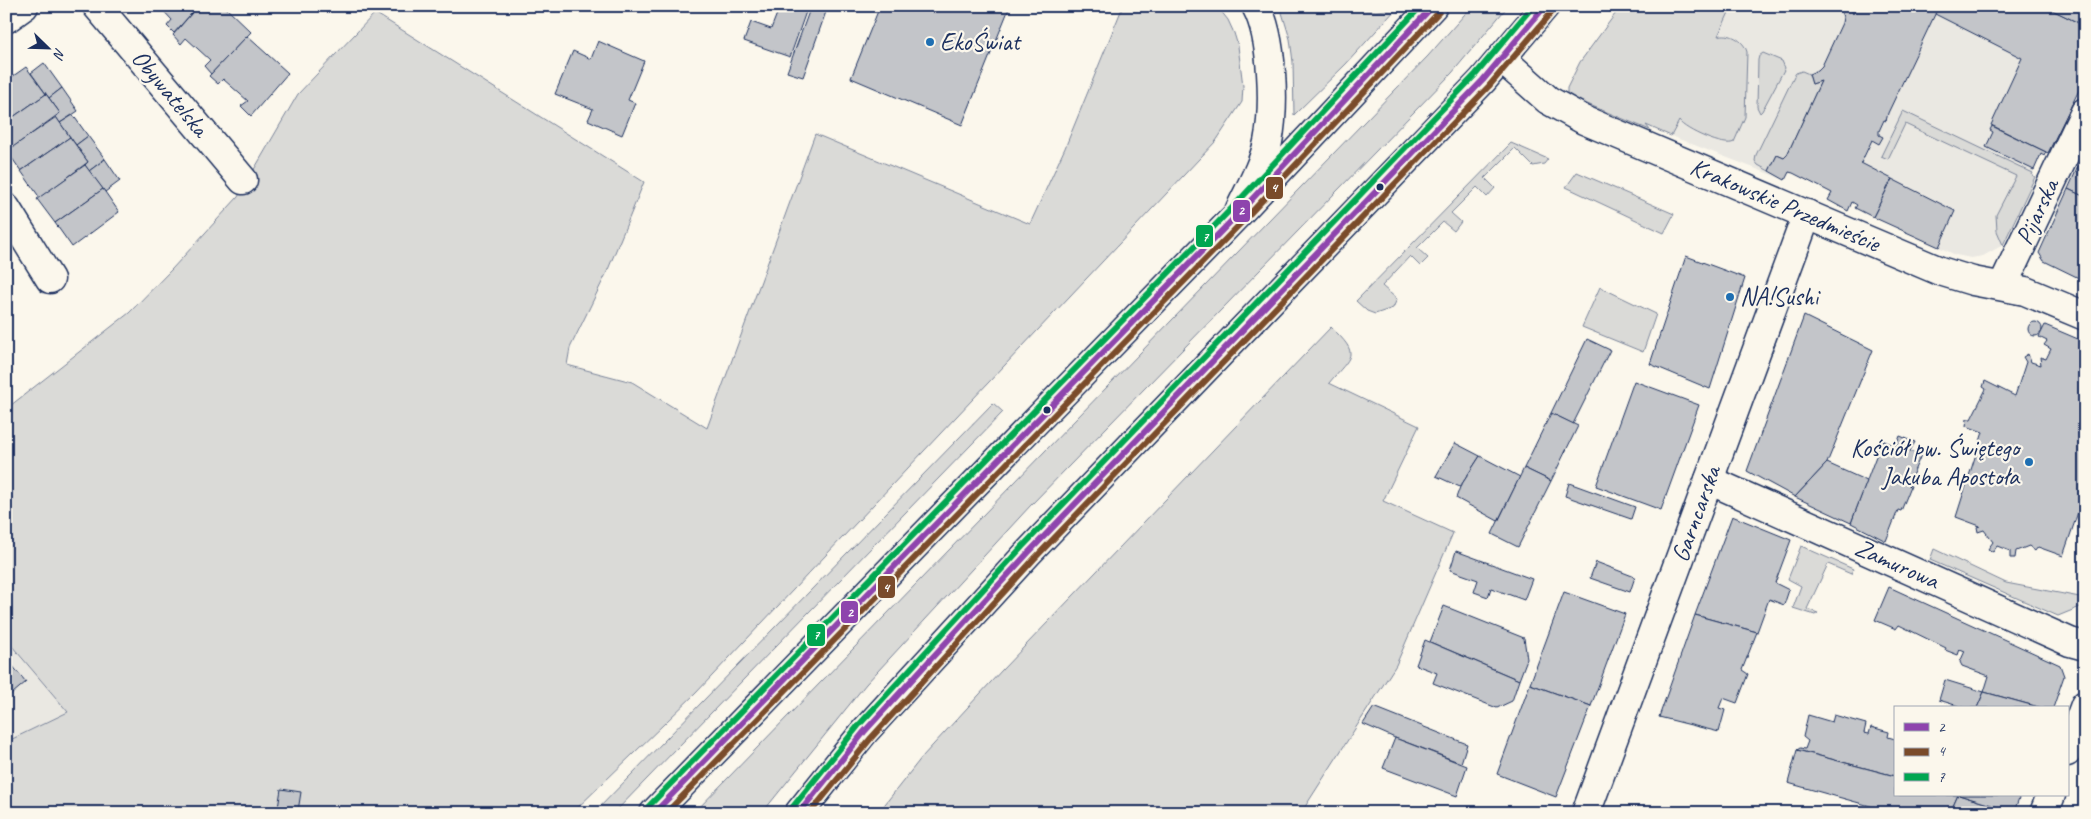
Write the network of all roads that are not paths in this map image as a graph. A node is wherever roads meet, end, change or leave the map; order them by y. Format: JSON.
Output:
{"nodes":[{"id":1,"x":24,"y":6,"type":"edge"},
{"id":2,"x":97,"y":6,"type":"edge"},
{"id":3,"x":1256,"y":6,"type":"edge"},
{"id":4,"x":1433,"y":6,"type":"edge"},
{"id":5,"x":1546,"y":6,"type":"edge"},
{"id":6,"x":6,"y":19,"type":"edge"},
{"id":7,"x":1502,"y":58,"type":"junction"},
{"id":8,"x":2085,"y":112,"type":"edge"},
{"id":9,"x":243,"y":180,"type":"dead end"},
{"id":10,"x":6,"y":208,"type":"edge"},
{"id":11,"x":1238,"y":214,"type":"junction"},
{"id":12,"x":1807,"y":214,"type":"junction"},
{"id":13,"x":50,"y":279,"type":"dead end"},
{"id":14,"x":2003,"y":286,"type":"junction"},
{"id":15,"x":2085,"y":316,"type":"edge"},
{"id":16,"x":1709,"y":480,"type":"junction"},
{"id":17,"x":2085,"y":646,"type":"edge"},
{"id":18,"x":2085,"y":705,"type":"edge"},
{"id":19,"x":2068,"y":749,"type":"edge"},
{"id":20,"x":2051,"y":796,"type":"edge"},
{"id":21,"x":654,"y":813,"type":"edge"},
{"id":22,"x":799,"y":813,"type":"edge"},
{"id":23,"x":1586,"y":813,"type":"edge"},
{"id":24,"x":2044,"y":813,"type":"edge"}],
"edges":[{"from":1,"to":6,"type":"street"},
{"from":2,"to":9,"type":"street","name":"Obywatelska"},
{"from":3,"to":11,"type":"street"},
{"from":4,"to":11,"type":"street"},
{"from":5,"to":7,"type":"street"},
{"from":7,"to":12,"type":"street","name":"Krakowskie Przedmieście"},
{"from":7,"to":22,"type":"street"},
{"from":8,"to":14,"type":"street","name":"Pijarska"},
{"from":10,"to":13,"type":"street"},
{"from":11,"to":21,"type":"street"},
{"from":12,"to":14,"type":"street","name":"Krakowskie Przedmieście"},
{"from":12,"to":16,"type":"street","name":"Garncarska"},
{"from":14,"to":15,"type":"street","name":"Krakowskie Przedmieście"},
{"from":16,"to":17,"type":"street","name":"Zamurowa"},
{"from":16,"to":23,"type":"street","name":"Garncarska"},
{"from":18,"to":19,"type":"street"},
{"from":20,"to":24,"type":"street"}]}
